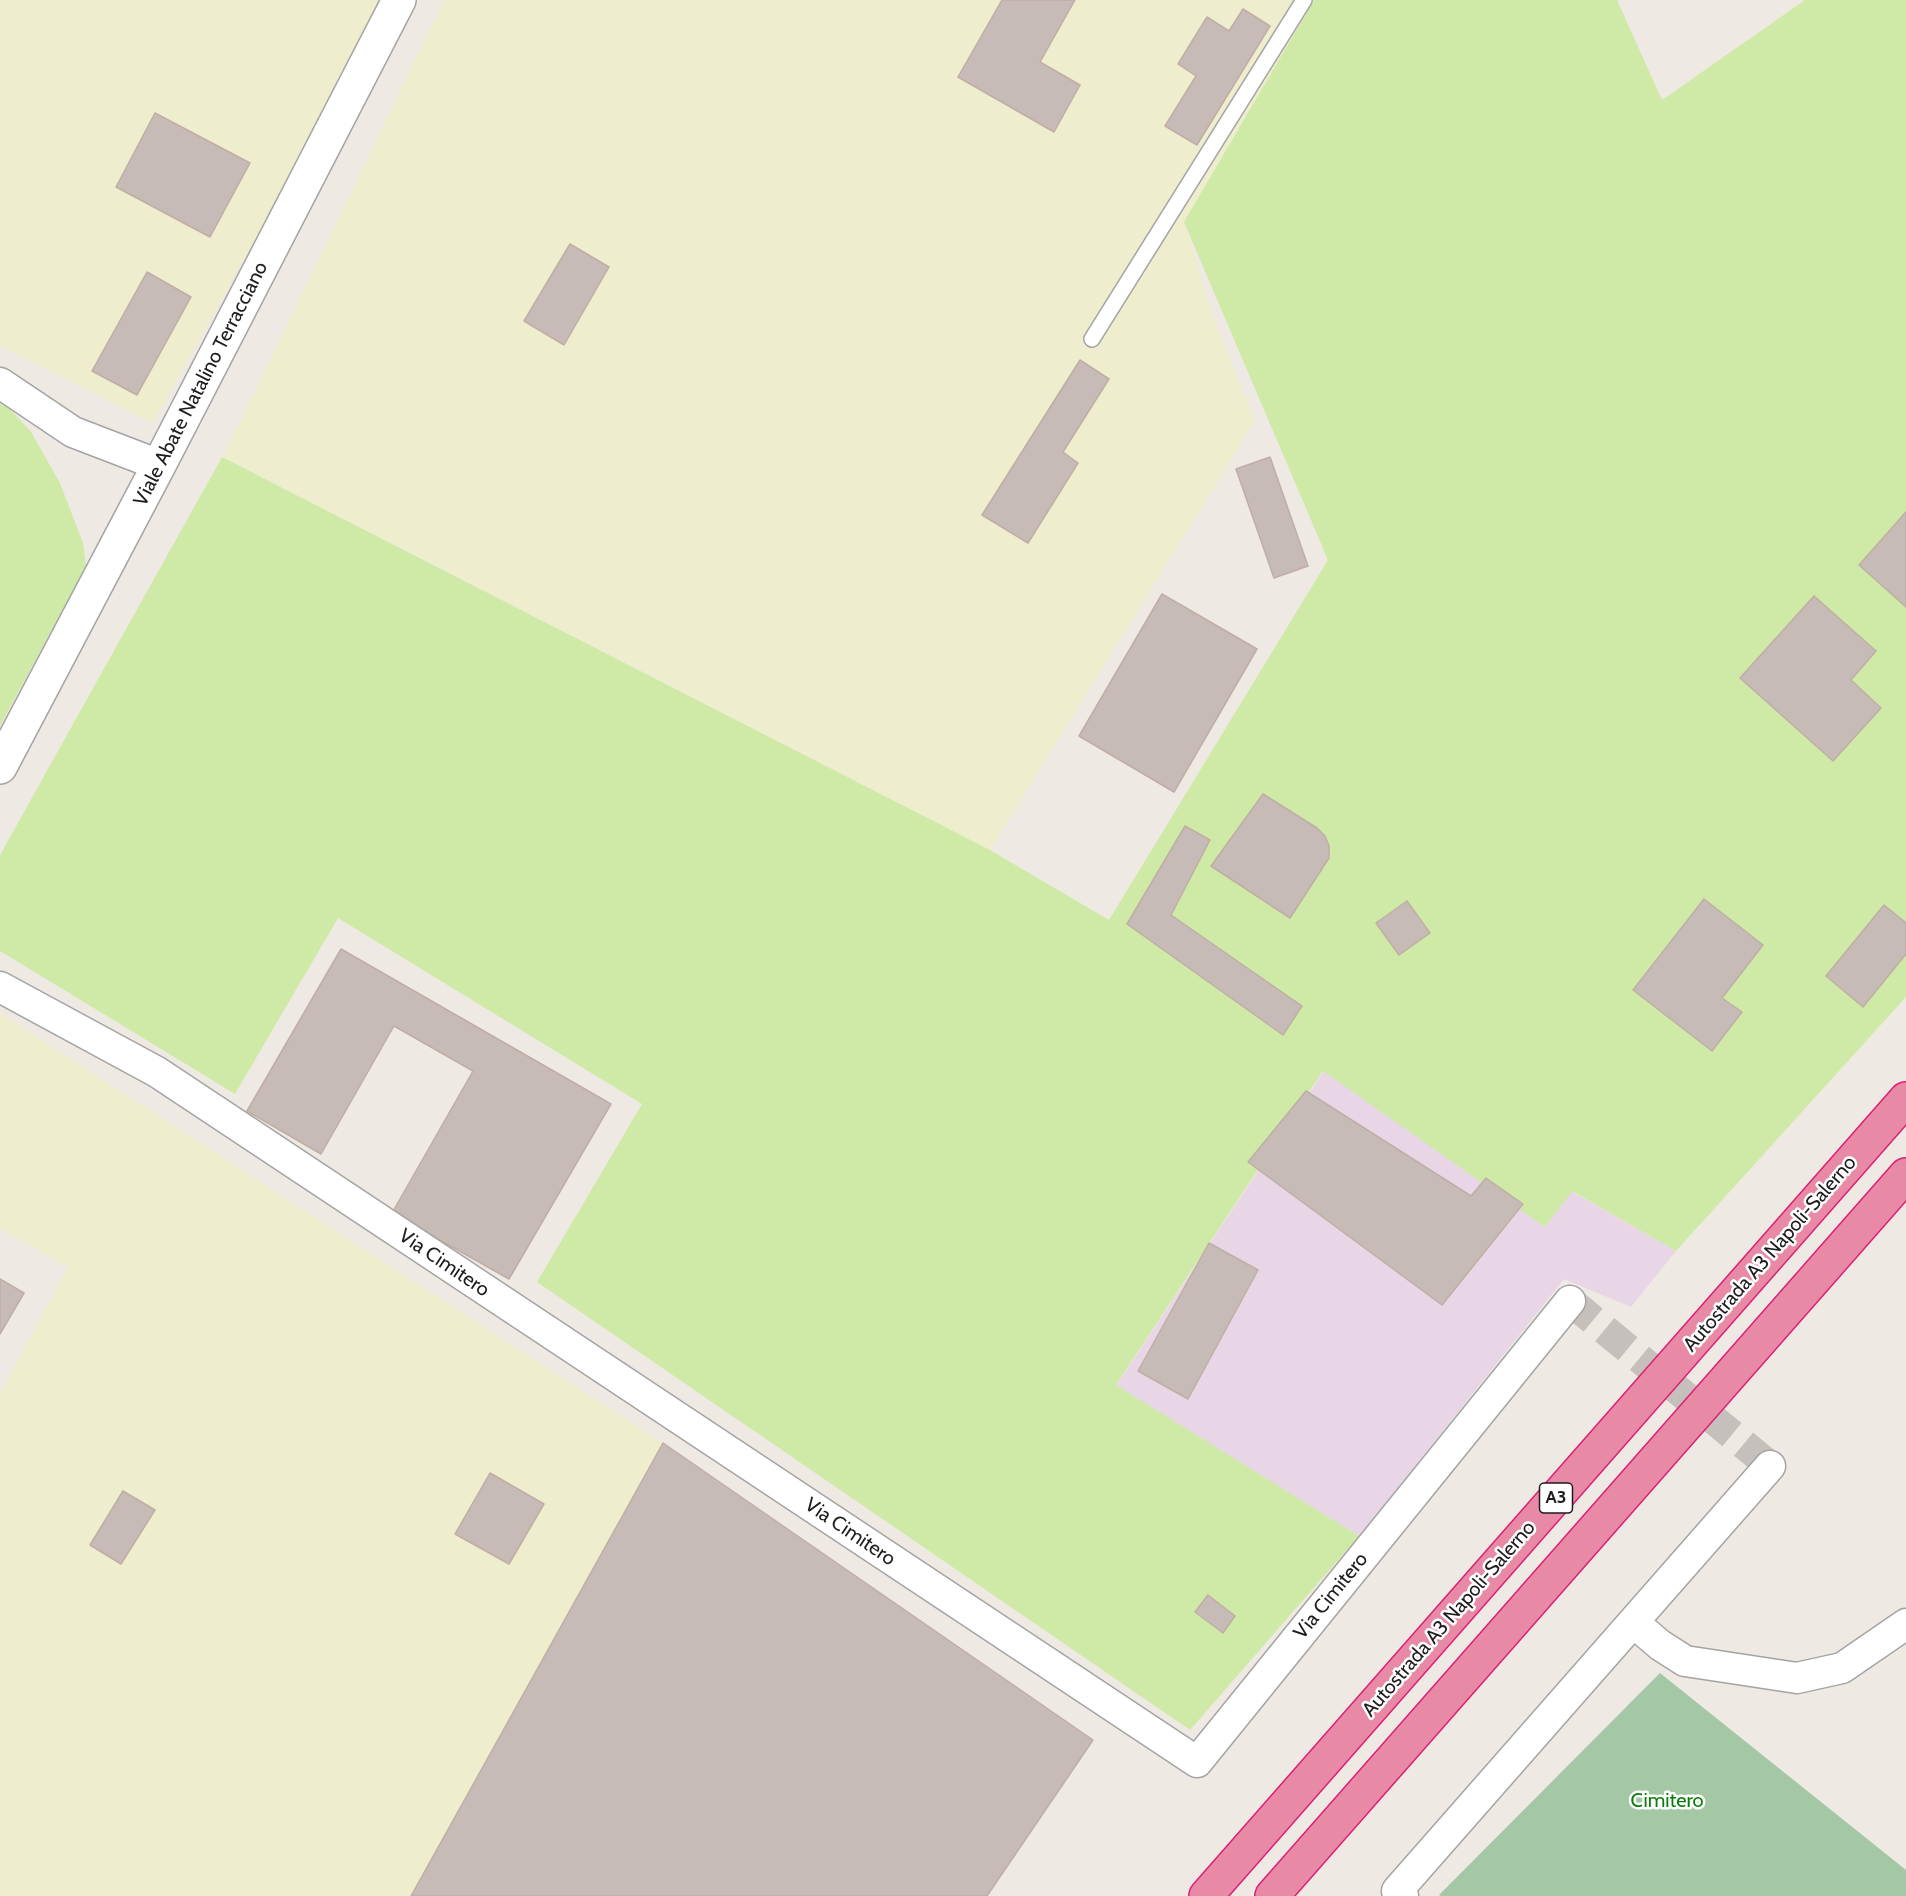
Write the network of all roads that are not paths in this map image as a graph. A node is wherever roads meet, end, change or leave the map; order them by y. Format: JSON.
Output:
{"nodes":[{"id":1,"x":399,"y":0,"type":"edge"},
{"id":2,"x":1304,"y":0,"type":"edge"},
{"id":3,"x":1092,"y":339,"type":"dead end"},
{"id":4,"x":0,"y":383,"type":"edge"},
{"id":5,"x":159,"y":465,"type":"junction"},
{"id":6,"x":0,"y":767,"type":"edge"},
{"id":7,"x":0,"y":987,"type":"edge"},
{"id":8,"x":1906,"y":1099,"type":"edge"},
{"id":9,"x":1906,"y":1175,"type":"edge"},
{"id":10,"x":1570,"y":1301,"type":"dead end"},
{"id":11,"x":1770,"y":1466,"type":"dead end"},
{"id":12,"x":1633,"y":1622,"type":"junction"},
{"id":13,"x":1906,"y":1624,"type":"edge"},
{"id":14,"x":1206,"y":1896,"type":"edge"},
{"id":15,"x":1272,"y":1896,"type":"edge"},
{"id":16,"x":1403,"y":1896,"type":"edge"}],
"edges":[{"from":1,"to":5,"type":"street","name":"Viale Abate Natalino Terracciano"},
{"from":2,"to":3,"type":"lane"},
{"from":4,"to":5,"type":"street"},
{"from":5,"to":6,"type":"street","name":"Viale Abate Natalino Terracciano"},
{"from":7,"to":10,"type":"street","name":"Via Cimitero"},
{"from":8,"to":14,"type":"highway","name":"Autostrada A3 Napoli-Salerno","number":"A3"},
{"from":9,"to":15,"type":"highway","number":"A3"},
{"from":11,"to":12,"type":"street"},
{"from":12,"to":13,"type":"street"},
{"from":12,"to":16,"type":"street"}]}
